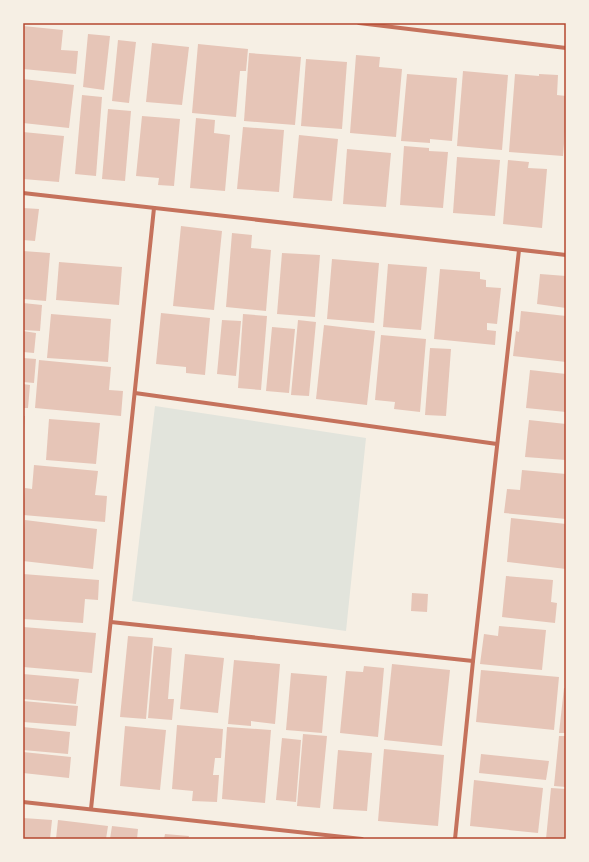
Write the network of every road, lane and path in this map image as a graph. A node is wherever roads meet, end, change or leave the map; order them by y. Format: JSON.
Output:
{"nodes":[{"id":1,"x":359,"y":23,"type":"edge"},
{"id":2,"x":566,"y":48,"type":"edge"},
{"id":3,"x":23,"y":193,"type":"edge"},
{"id":4,"x":154,"y":208,"type":"junction"},
{"id":5,"x":519,"y":250,"type":"junction"},
{"id":6,"x":566,"y":255,"type":"edge"},
{"id":7,"x":135,"y":393,"type":"junction"},
{"id":8,"x":497,"y":444,"type":"junction"},
{"id":9,"x":111,"y":622,"type":"junction"},
{"id":10,"x":473,"y":661,"type":"junction"},
{"id":11,"x":23,"y":802,"type":"edge"},
{"id":12,"x":92,"y":809,"type":"junction"},
{"id":13,"x":362,"y":839,"type":"edge"},
{"id":14,"x":454,"y":839,"type":"edge"}],
"edges":[{"from":1,"to":2,"type":"street"},
{"from":3,"to":4,"type":"street"},
{"from":4,"to":5,"type":"street"},
{"from":4,"to":7,"type":"street"},
{"from":5,"to":6,"type":"street"},
{"from":5,"to":8,"type":"street"},
{"from":7,"to":8,"type":"street"},
{"from":7,"to":9,"type":"street"},
{"from":8,"to":10,"type":"street"},
{"from":9,"to":10,"type":"street"},
{"from":9,"to":12,"type":"street"},
{"from":10,"to":14,"type":"street"},
{"from":11,"to":12,"type":"street"},
{"from":12,"to":13,"type":"street"}]}
